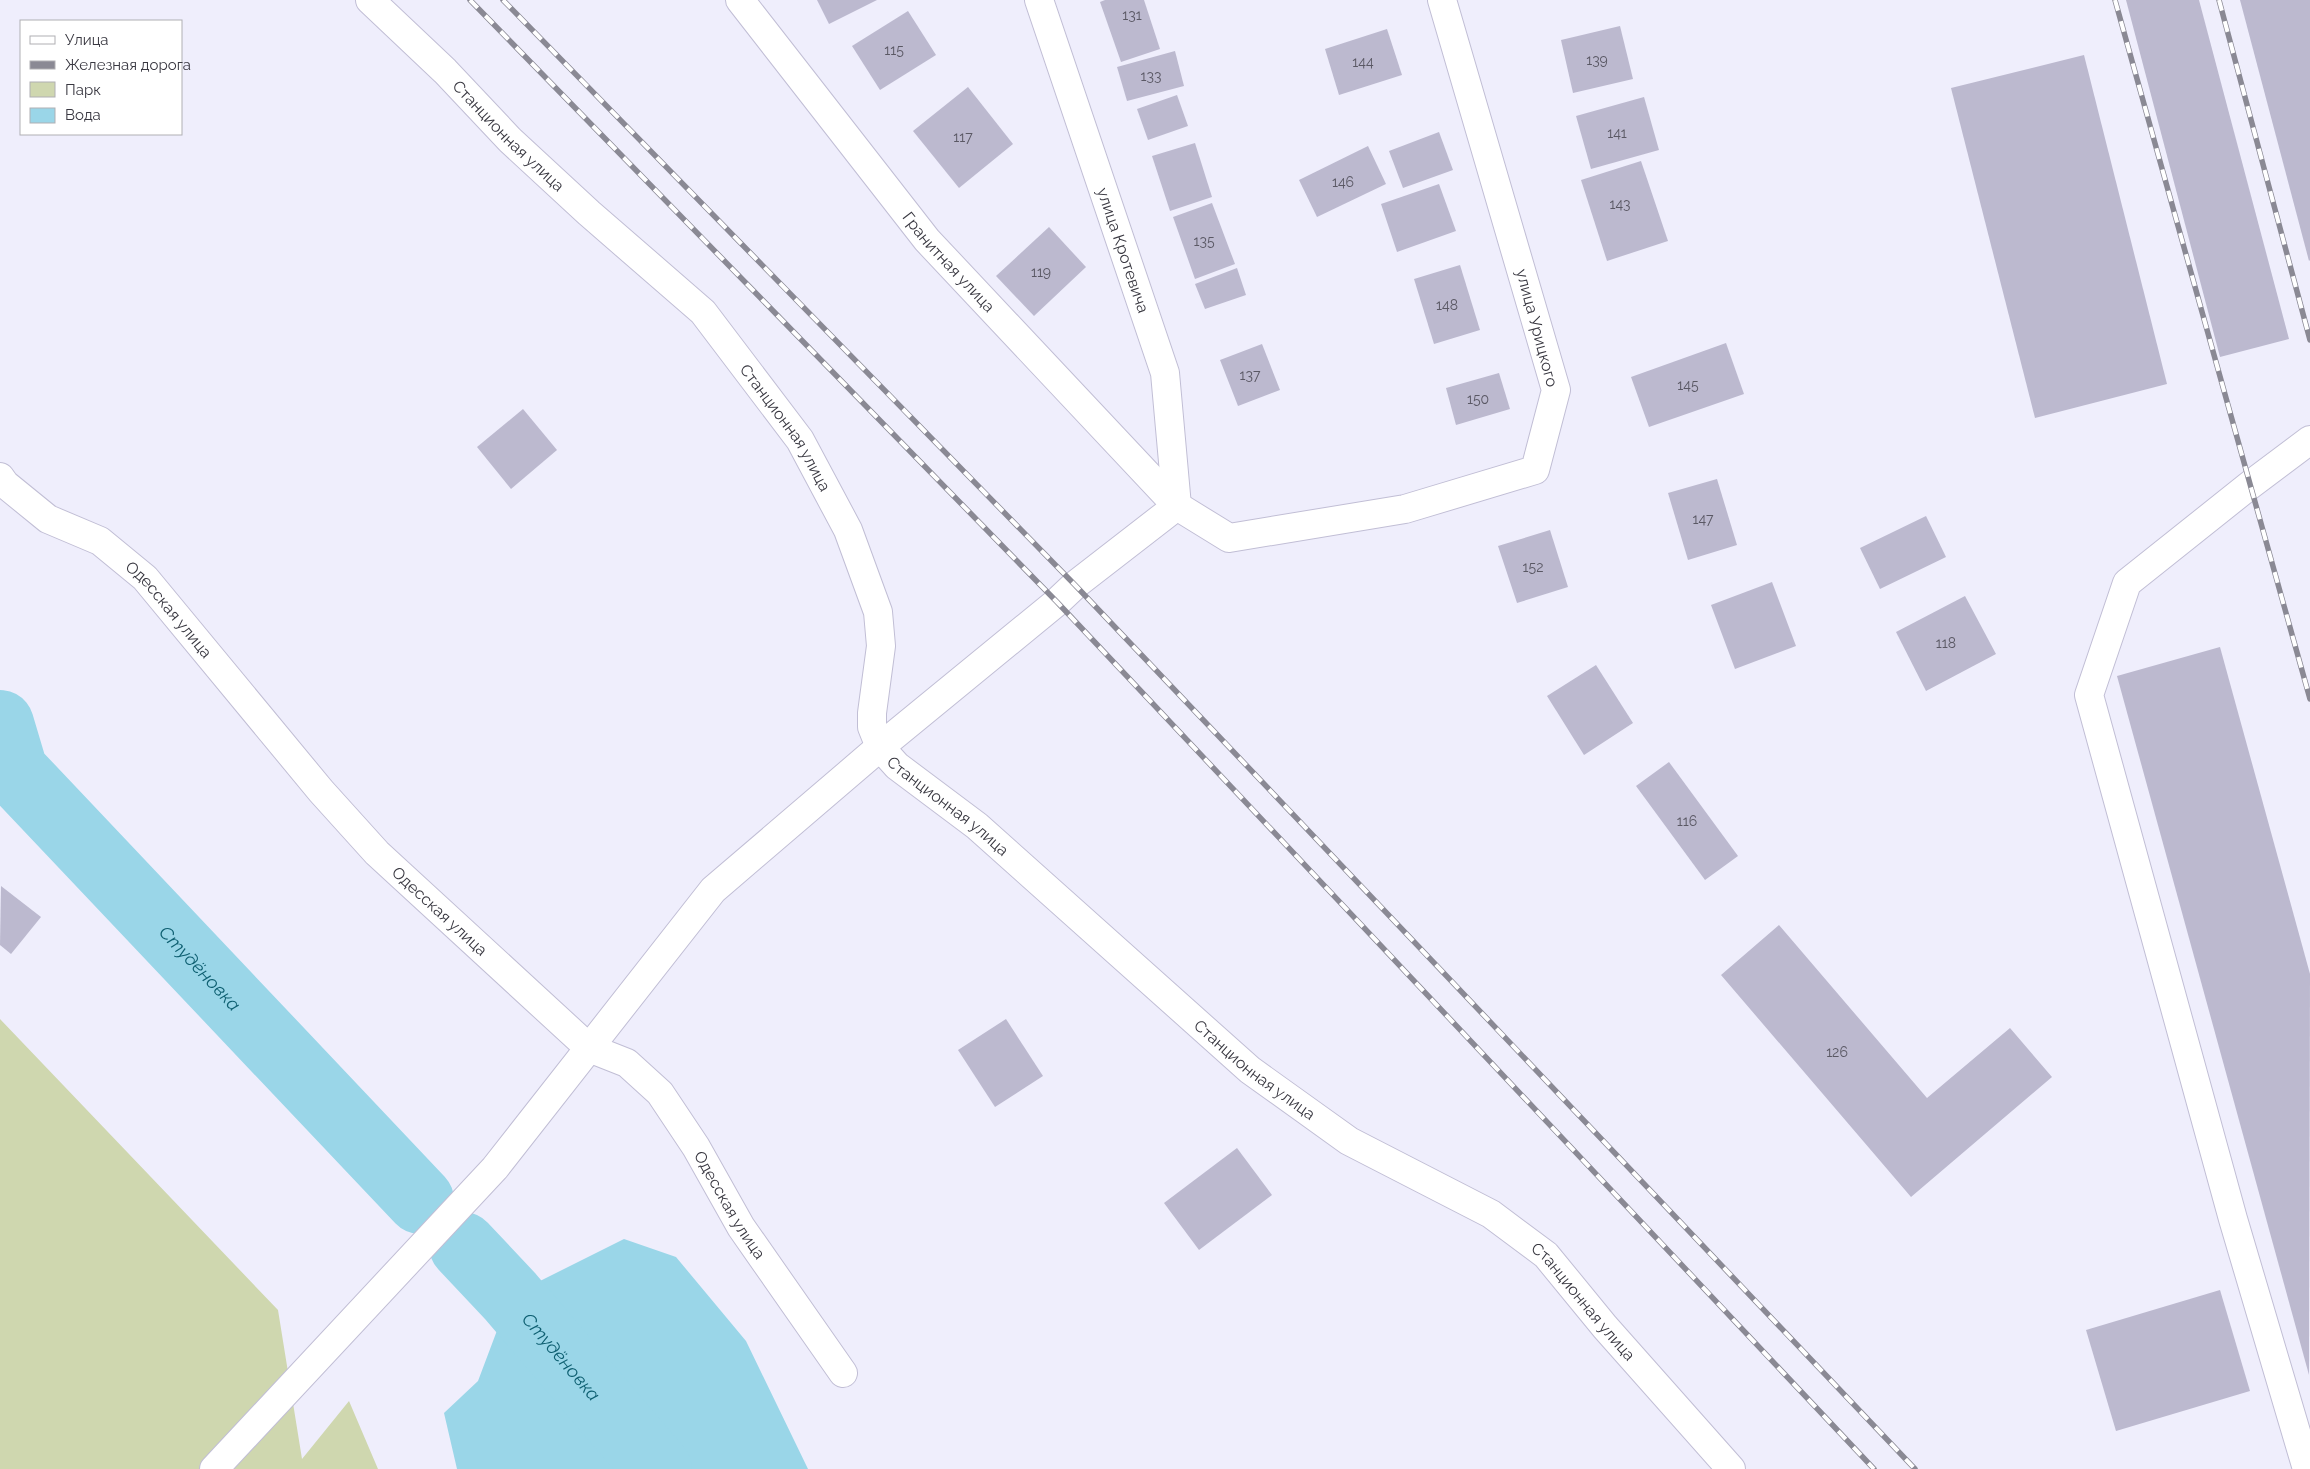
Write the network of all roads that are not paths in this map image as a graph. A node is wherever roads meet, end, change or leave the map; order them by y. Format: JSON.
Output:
{"nodes":[{"id":1,"x":370,"y":0,"type":"edge"},
{"id":2,"x":740,"y":0,"type":"edge"},
{"id":3,"x":1039,"y":0,"type":"edge"},
{"id":4,"x":1442,"y":0,"type":"edge"},
{"id":5,"x":2310,"y":440,"type":"edge"},
{"id":6,"x":0,"y":477,"type":"edge"},
{"id":7,"x":1177,"y":506,"type":"junction"},
{"id":8,"x":880,"y":747,"type":"junction"},
{"id":9,"x":589,"y":1048,"type":"junction"},
{"id":10,"x":843,"y":1373,"type":"dead end"},
{"id":11,"x":214,"y":1469,"type":"edge"},
{"id":12,"x":1731,"y":1469,"type":"edge"},
{"id":13,"x":2307,"y":1469,"type":"edge"}],
"edges":[{"from":1,"to":8,"type":"street","name":"Станционная улица"},
{"from":2,"to":7,"type":"street","name":"Гранитная улица"},
{"from":3,"to":7,"type":"street","name":"улица Кротевича"},
{"from":4,"to":7,"type":"street","name":"улица Урицкого"},
{"from":5,"to":13,"type":"street"},
{"from":6,"to":9,"type":"street","name":"Одесская улица"},
{"from":7,"to":8,"type":"street"},
{"from":8,"to":9,"type":"street"},
{"from":8,"to":12,"type":"street","name":"Станционная улица"},
{"from":9,"to":10,"type":"street","name":"Одесская улица"},
{"from":9,"to":11,"type":"street"}]}
